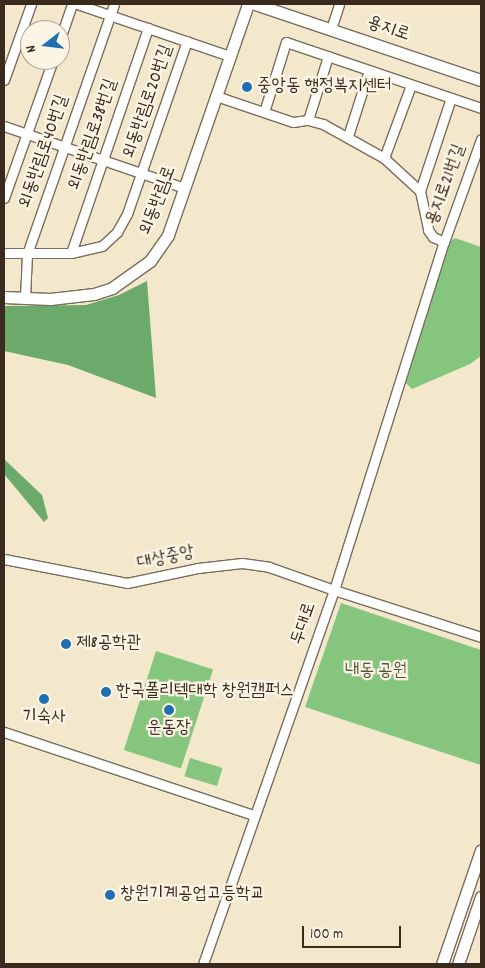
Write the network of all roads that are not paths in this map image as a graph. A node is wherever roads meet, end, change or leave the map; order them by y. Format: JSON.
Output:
{"nodes":[{"id":1,"x":31,"y":4,"type":"edge"},
{"id":2,"x":72,"y":4,"type":"edge"},
{"id":3,"x":77,"y":4,"type":"edge"},
{"id":4,"x":114,"y":4,"type":"edge"},
{"id":5,"x":248,"y":4,"type":"edge"},
{"id":6,"x":255,"y":4,"type":"edge"},
{"id":7,"x":340,"y":4,"type":"edge"},
{"id":8,"x":110,"y":15,"type":"junction"},
{"id":9,"x":67,"y":20,"type":"edge"},
{"id":10,"x":148,"y":28,"type":"junction"},
{"id":11,"x":331,"y":29,"type":"junction"},
{"id":12,"x":187,"y":41,"type":"junction"},
{"id":13,"x":230,"y":56,"type":"junction"},
{"id":14,"x":328,"y":56,"type":"junction"},
{"id":15,"x":49,"y":70,"type":"edge"},
{"id":16,"x":370,"y":70,"type":"junction"},
{"id":17,"x":4,"y":80,"type":"edge"},
{"id":18,"x":481,"y":80,"type":"edge"},
{"id":19,"x":411,"y":85,"type":"junction"},
{"id":20,"x":216,"y":96,"type":"junction"},
{"id":21,"x":451,"y":98,"type":"junction"},
{"id":22,"x":481,"y":108,"type":"edge"},
{"id":23,"x":264,"y":112,"type":"junction"},
{"id":24,"x":308,"y":120,"type":"junction"},
{"id":25,"x":4,"y":126,"type":"edge"},
{"id":26,"x":27,"y":134,"type":"junction"},
{"id":27,"x":348,"y":136,"type":"junction"},
{"id":28,"x":481,"y":139,"type":"edge"},
{"id":29,"x":64,"y":147,"type":"junction"},
{"id":30,"x":384,"y":158,"type":"junction"},
{"id":31,"x":103,"y":160,"type":"junction"},
{"id":32,"x":142,"y":174,"type":"junction"},
{"id":33,"x":184,"y":188,"type":"junction"},
{"id":34,"x":420,"y":191,"type":"junction"},
{"id":35,"x":4,"y":198,"type":"edge"},
{"id":36,"x":444,"y":242,"type":"junction"},
{"id":37,"x":4,"y":253,"type":"edge"},
{"id":38,"x":71,"y":253,"type":"junction"},
{"id":39,"x":26,"y":254,"type":"junction"},
{"id":40,"x":4,"y":297,"type":"edge"},
{"id":41,"x":25,"y":298,"type":"junction"},
{"id":42,"x":4,"y":559,"type":"edge"},
{"id":43,"x":334,"y":590,"type":"junction"},
{"id":44,"x":481,"y":637,"type":"edge"},
{"id":45,"x":4,"y":732,"type":"edge"},
{"id":46,"x":254,"y":815,"type":"junction"},
{"id":47,"x":481,"y":850,"type":"edge"},
{"id":48,"x":481,"y":897,"type":"edge"},
{"id":49,"x":203,"y":964,"type":"edge"},
{"id":50,"x":442,"y":964,"type":"edge"},
{"id":51,"x":458,"y":964,"type":"edge"}],
"edges":[{"from":1,"to":17,"type":"street"},
{"from":2,"to":9,"type":"street"},
{"from":3,"to":8,"type":"street"},
{"from":4,"to":8,"type":"street","name":"외동반림로40번길"},
{"from":5,"to":13,"type":"main road","name":"외동반림로"},
{"from":6,"to":11,"type":"main road","name":"용지로"},
{"from":7,"to":11,"type":"street"},
{"from":8,"to":10,"type":"street"},
{"from":8,"to":29,"type":"street","name":"외동반림로40번길"},
{"from":10,"to":12,"type":"street"},
{"from":10,"to":31,"type":"street","name":"외동반림로38번길"},
{"from":11,"to":18,"type":"main road","name":"용지로"},
{"from":12,"to":13,"type":"street"},
{"from":12,"to":32,"type":"street","name":"외동반림로20번길"},
{"from":13,"to":20,"type":"main road","name":"외동반림로"},
{"from":14,"to":16,"type":"street"},
{"from":14,"to":23,"type":"street"},
{"from":14,"to":24,"type":"street"},
{"from":15,"to":26,"type":"street"},
{"from":16,"to":19,"type":"street"},
{"from":16,"to":27,"type":"street"},
{"from":19,"to":21,"type":"street"},
{"from":19,"to":30,"type":"street"},
{"from":20,"to":23,"type":"street","name":"용지로21번길"},
{"from":20,"to":33,"type":"main road","name":"외동반림로"},
{"from":21,"to":22,"type":"street"},
{"from":21,"to":34,"type":"street","name":"용지로21번길"},
{"from":23,"to":24,"type":"street","name":"용지로21번길"},
{"from":24,"to":27,"type":"street","name":"용지로21번길"},
{"from":25,"to":26,"type":"street","name":"외동반림로20번길"},
{"from":26,"to":29,"type":"street","name":"외동반림로20번길"},
{"from":26,"to":35,"type":"street"},
{"from":27,"to":30,"type":"street","name":"용지로21번길"},
{"from":28,"to":36,"type":"street","name":"용지로21번길"},
{"from":29,"to":31,"type":"street","name":"외동반림로20번길"},
{"from":29,"to":39,"type":"street","name":"외동반림로40번길"},
{"from":30,"to":34,"type":"street","name":"용지로21번길"},
{"from":31,"to":32,"type":"street","name":"외동반림로20번길"},
{"from":31,"to":38,"type":"street","name":"외동반림로38번길"},
{"from":32,"to":33,"type":"street","name":"외동반림로20번길"},
{"from":32,"to":38,"type":"street"},
{"from":33,"to":41,"type":"main road","name":"외동반림로"},
{"from":34,"to":36,"type":"street","name":"용지로21번길"},
{"from":36,"to":43,"type":"street"},
{"from":37,"to":39,"type":"street"},
{"from":38,"to":39,"type":"street"},
{"from":39,"to":41,"type":"street","name":"외동반림로40번길"},
{"from":40,"to":41,"type":"main road","name":"외동반림로"},
{"from":42,"to":43,"type":"street","name":"대상중앙"},
{"from":43,"to":44,"type":"street","name":"두대로"},
{"from":43,"to":46,"type":"street","name":"두대로"},
{"from":45,"to":46,"type":"street"},
{"from":46,"to":49,"type":"street","name":"두대로"},
{"from":47,"to":50,"type":"main road"},
{"from":48,"to":51,"type":"main road"}]}
